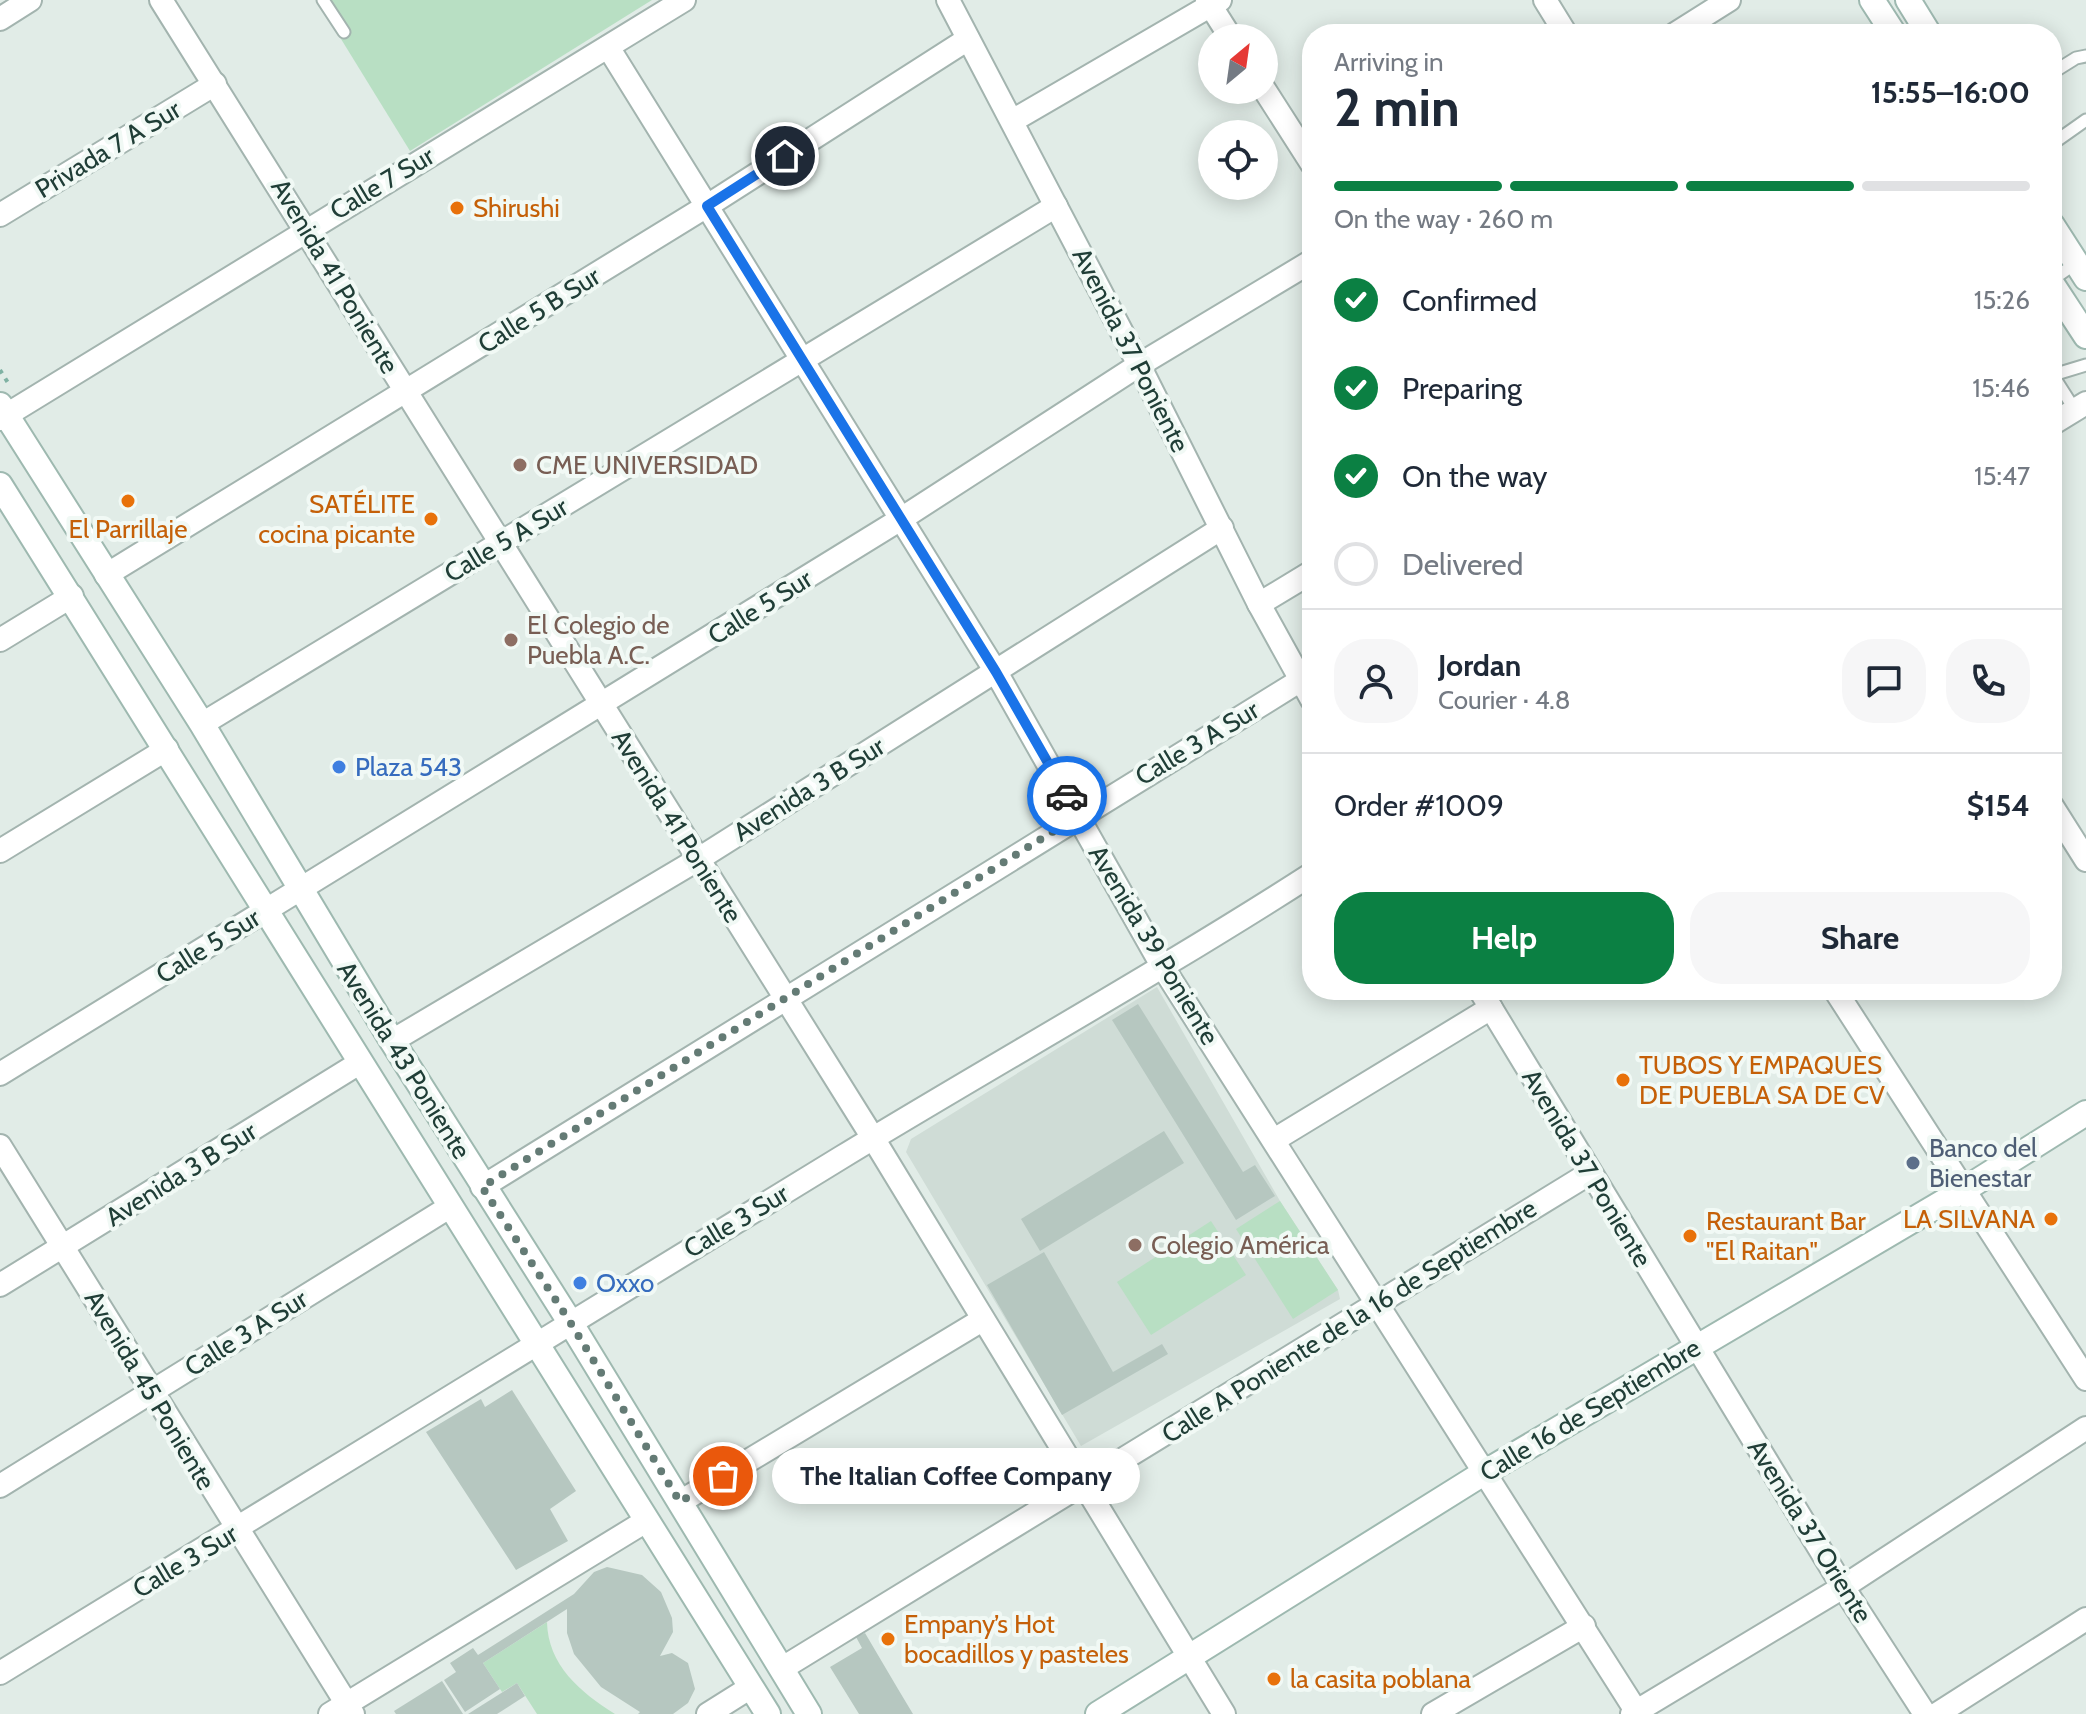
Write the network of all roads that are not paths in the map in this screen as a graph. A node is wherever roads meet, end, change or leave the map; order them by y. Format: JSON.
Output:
{"nodes":[{"id":1,"x":30,"y":0,"type":"edge"},
{"id":2,"x":161,"y":0,"type":"edge"},
{"id":3,"x":323,"y":0,"type":"edge"},
{"id":4,"x":684,"y":0,"type":"edge"},
{"id":5,"x":948,"y":0,"type":"edge"},
{"id":6,"x":1545,"y":0,"type":"edge"},
{"id":7,"x":1729,"y":0,"type":"edge"},
{"id":8,"x":1872,"y":0,"type":"edge"},
{"id":9,"x":1908,"y":0,"type":"edge"},
{"id":10,"x":1213,"y":2,"type":"edge"},
{"id":11,"x":0,"y":19,"type":"edge"},
{"id":12,"x":1224,"y":24,"type":"edge"},
{"id":13,"x":1560,"y":24,"type":"edge"},
{"id":14,"x":1691,"y":24,"type":"edge"},
{"id":15,"x":1888,"y":24,"type":"edge"},
{"id":16,"x":1923,"y":24,"type":"edge"},
{"id":17,"x":344,"y":32,"type":"dead end"},
{"id":18,"x":968,"y":39,"type":"junction"},
{"id":19,"x":608,"y":47,"type":"junction"},
{"id":20,"x":2086,"y":56,"type":"edge"},
{"id":21,"x":2062,"y":67,"type":"edge"},
{"id":22,"x":215,"y":84,"type":"junction"},
{"id":23,"x":1274,"y":104,"type":"edge"},
{"id":24,"x":2086,"y":120,"type":"edge"},
{"id":25,"x":1012,"y":121,"type":"junction"},
{"id":26,"x":2062,"y":137,"type":"edge"},
{"id":27,"x":1302,"y":148,"type":"edge"},
{"id":28,"x":707,"y":206,"type":"junction"},
{"id":29,"x":1056,"y":206,"type":"junction"},
{"id":30,"x":0,"y":215,"type":"edge"},
{"id":31,"x":307,"y":229,"type":"junction"},
{"id":32,"x":2062,"y":241,"type":"edge"},
{"id":33,"x":1302,"y":267,"type":"edge"},
{"id":34,"x":2081,"y":271,"type":"edge"},
{"id":35,"x":2062,"y":278,"type":"edge"},
{"id":36,"x":2062,"y":298,"type":"edge"},
{"id":37,"x":2086,"y":336,"type":"edge"},
{"id":38,"x":801,"y":361,"type":"junction"},
{"id":39,"x":1139,"y":365,"type":"junction"},
{"id":40,"x":2086,"y":365,"type":"edge"},
{"id":41,"x":2062,"y":372,"type":"edge"},
{"id":42,"x":2062,"y":386,"type":"edge"},
{"id":43,"x":406,"y":393,"type":"junction"},
{"id":44,"x":2080,"y":407,"type":"edge"},
{"id":45,"x":2,"y":413,"type":"edge"},
{"id":46,"x":2062,"y":418,"type":"edge"},
{"id":47,"x":0,"y":485,"type":"edge"},
{"id":48,"x":901,"y":519,"type":"junction"},
{"id":49,"x":1222,"y":528,"type":"junction"},
{"id":50,"x":501,"y":543,"type":"junction"},
{"id":51,"x":106,"y":575,"type":"junction"},
{"id":52,"x":1302,"y":578,"type":"edge"},
{"id":53,"x":72,"y":596,"type":"junction"},
{"id":54,"x":1259,"y":604,"type":"junction"},
{"id":55,"x":0,"y":640,"type":"edge"},
{"id":56,"x":996,"y":672,"type":"junction"},
{"id":57,"x":1301,"y":680,"type":"joint"},
{"id":58,"x":601,"y":704,"type":"junction"},
{"id":59,"x":202,"y":724,"type":"junction"},
{"id":60,"x":167,"y":749,"type":"junction"},
{"id":61,"x":1078,"y":816,"type":"junction"},
{"id":62,"x":2062,"y":822,"type":"edge"},
{"id":63,"x":0,"y":851,"type":"edge"},
{"id":64,"x":697,"y":860,"type":"junction"},
{"id":65,"x":2086,"y":860,"type":"edge"},
{"id":66,"x":1302,"y":880,"type":"edge"},
{"id":67,"x":300,"y":890,"type":"junction"},
{"id":68,"x":268,"y":910,"type":"junction"},
{"id":69,"x":1164,"y":969,"type":"junction"},
{"id":70,"x":785,"y":999,"type":"junction"},
{"id":71,"x":1484,"y":1000,"type":"edge"},
{"id":72,"x":1486,"y":1000,"type":"edge"},
{"id":73,"x":1841,"y":1000,"type":"edge"},
{"id":74,"x":392,"y":1041,"type":"junction"},
{"id":75,"x":361,"y":1062,"type":"junction"},
{"id":76,"x":0,"y":1074,"type":"edge"},
{"id":77,"x":2086,"y":1113,"type":"edge"},
{"id":78,"x":873,"y":1138,"type":"junction"},
{"id":79,"x":1274,"y":1140,"type":"junction"},
{"id":80,"x":0,"y":1146,"type":"edge"},
{"id":81,"x":1590,"y":1173,"type":"junction"},
{"id":82,"x":482,"y":1187,"type":"junction"},
{"id":83,"x":1962,"y":1191,"type":"junction"},
{"id":84,"x":451,"y":1206,"type":"junction"},
{"id":85,"x":64,"y":1247,"type":"junction"},
{"id":86,"x":0,"y":1285,"type":"edge"},
{"id":87,"x":1376,"y":1304,"type":"junction"},
{"id":88,"x":982,"y":1320,"type":"junction"},
{"id":89,"x":570,"y":1322,"type":"junction"},
{"id":90,"x":535,"y":1345,"type":"junction"},
{"id":91,"x":1696,"y":1346,"type":"junction"},
{"id":92,"x":2086,"y":1379,"type":"edge"},
{"id":93,"x":150,"y":1392,"type":"junction"},
{"id":94,"x":2086,"y":1428,"type":"edge"},
{"id":95,"x":1482,"y":1474,"type":"junction"},
{"id":96,"x":1083,"y":1485,"type":"junction"},
{"id":97,"x":0,"y":1486,"type":"edge"},
{"id":98,"x":680,"y":1502,"type":"junction"},
{"id":99,"x":646,"y":1521,"type":"junction"},
{"id":100,"x":236,"y":1530,"type":"junction"},
{"id":101,"x":1843,"y":1587,"type":"junction"},
{"id":102,"x":2086,"y":1619,"type":"edge"},
{"id":103,"x":1584,"y":1626,"type":"junction"},
{"id":104,"x":1189,"y":1655,"type":"junction"},
{"id":105,"x":781,"y":1669,"type":"junction"},
{"id":106,"x":0,"y":1673,"type":"edge"},
{"id":107,"x":751,"y":1687,"type":"junction"},
{"id":108,"x":343,"y":1711,"type":"edge"},
{"id":109,"x":1635,"y":1713,"type":"edge"},
{"id":110,"x":708,"y":1714,"type":"edge"},
{"id":111,"x":768,"y":1714,"type":"edge"},
{"id":112,"x":809,"y":1714,"type":"edge"},
{"id":113,"x":1098,"y":1714,"type":"edge"},
{"id":114,"x":1224,"y":1714,"type":"edge"},
{"id":115,"x":1433,"y":1714,"type":"edge"},
{"id":116,"x":1925,"y":1714,"type":"edge"},
{"id":117,"x":1937,"y":1714,"type":"edge"}],
"edges":[{"from":1,"to":11,"type":"street"},
{"from":2,"to":22,"type":"street","name":"Avenida 41 Poniente"},
{"from":3,"to":17,"type":"lane"},
{"from":4,"to":19,"type":"street","name":"Calle 7 Sur"},
{"from":5,"to":18,"type":"street","name":"Avenida 37 Poniente"},
{"from":6,"to":13,"type":"street"},
{"from":7,"to":14,"type":"street"},
{"from":8,"to":15,"type":"main road"},
{"from":9,"to":16,"type":"main road"},
{"from":10,"to":12,"type":"street"},
{"from":10,"to":25,"type":"street"},
{"from":18,"to":25,"type":"street","name":"Avenida 37 Poniente"},
{"from":18,"to":28,"type":"street","name":"Calle 5 B Sur"},
{"from":19,"to":28,"type":"street","name":"Avenida 39 Poniente"},
{"from":19,"to":31,"type":"street","name":"Calle 7 Sur"},
{"from":20,"to":21,"type":"lane"},
{"from":22,"to":30,"type":"street","name":"Privada 7 A Sur"},
{"from":22,"to":31,"type":"street","name":"Avenida 41 Poniente"},
{"from":23,"to":27,"type":"street"},
{"from":24,"to":26,"type":"lane"},
{"from":25,"to":29,"type":"street","name":"Avenida 37 Poniente"},
{"from":28,"to":38,"type":"street","name":"Avenida 39 Poniente"},
{"from":28,"to":43,"type":"street","name":"Calle 5 B Sur"},
{"from":29,"to":38,"type":"street","name":"Calle 5 A Sur"},
{"from":29,"to":39,"type":"street","name":"Avenida 37 Poniente"},
{"from":31,"to":43,"type":"street","name":"Avenida 41 Poniente"},
{"from":31,"to":45,"type":"street","name":"Calle 7 Sur"},
{"from":32,"to":34,"type":"main road"},
{"from":33,"to":39,"type":"street","name":"Calle 5 Sur"},
{"from":34,"to":35,"type":"lane"},
{"from":36,"to":37,"type":"main road"},
{"from":38,"to":48,"type":"street","name":"Avenida 39 Poniente"},
{"from":38,"to":50,"type":"street","name":"Calle 5 A Sur"},
{"from":39,"to":48,"type":"street","name":"Calle 5 Sur"},
{"from":39,"to":49,"type":"street","name":"Avenida 37 Poniente"},
{"from":40,"to":41,"type":"lane"},
{"from":42,"to":44,"type":"lane"},
{"from":43,"to":50,"type":"street","name":"Avenida 41 Poniente"},
{"from":43,"to":51,"type":"street","name":"Calle 5 B Sur"},
{"from":44,"to":46,"type":"street"},
{"from":45,"to":51,"type":"main road","name":"Avenida 43 Poniente"},
{"from":47,"to":53,"type":"main road","name":"Avenida 43 Poniente"},
{"from":48,"to":56,"type":"street","name":"Avenida 39 Poniente"},
{"from":48,"to":58,"type":"street","name":"Calle 5 Sur"},
{"from":49,"to":54,"type":"street","name":"Avenida 37 Poniente"},
{"from":49,"to":56,"type":"street","name":"Avenida 3 B Sur"},
{"from":50,"to":58,"type":"street","name":"Avenida 41 Poniente"},
{"from":50,"to":59,"type":"street","name":"Calle 5 A Sur"},
{"from":51,"to":59,"type":"main road","name":"Avenida 43 Poniente"},
{"from":52,"to":54,"type":"street"},
{"from":53,"to":55,"type":"street"},
{"from":53,"to":60,"type":"main road","name":"Avenida 43 Poniente"},
{"from":54,"to":57,"type":"street","name":"Avenida 37 Poniente"},
{"from":56,"to":61,"type":"street","name":"Avenida 39 Poniente"},
{"from":56,"to":64,"type":"street","name":"Avenida 3 B Sur"},
{"from":57,"to":61,"type":"street","name":"Calle 3 A Sur"},
{"from":58,"to":64,"type":"street","name":"Avenida 41 Poniente"},
{"from":58,"to":67,"type":"street","name":"Calle 5 Sur"},
{"from":59,"to":67,"type":"main road","name":"Avenida 43 Poniente"},
{"from":60,"to":63,"type":"street"},
{"from":60,"to":68,"type":"main road","name":"Avenida 43 Poniente"},
{"from":61,"to":69,"type":"street","name":"Avenida 39 Poniente"},
{"from":61,"to":70,"type":"street","name":"Calle 3 A Sur"},
{"from":62,"to":65,"type":"street"},
{"from":64,"to":70,"type":"street","name":"Avenida 41 Poniente"},
{"from":64,"to":74,"type":"street","name":"Avenida 3 B Sur"},
{"from":66,"to":69,"type":"street","name":"Calle 3 Sur"},
{"from":67,"to":68,"type":"street","name":"Calle 5 Sur"},
{"from":67,"to":74,"type":"main road","name":"Avenida 43 Poniente"},
{"from":68,"to":75,"type":"main road","name":"Avenida 43 Poniente"},
{"from":68,"to":76,"type":"street","name":"Calle 5 Sur"},
{"from":69,"to":78,"type":"street","name":"Calle 3 Sur"},
{"from":69,"to":79,"type":"street","name":"Avenida 39 Poniente"},
{"from":70,"to":78,"type":"street","name":"Avenida 41 Poniente"},
{"from":70,"to":82,"type":"street","name":"Calle 3 A Sur"},
{"from":71,"to":79,"type":"street"},
{"from":72,"to":81,"type":"street","name":"Avenida 37 Poniente"},
{"from":73,"to":83,"type":"street"},
{"from":74,"to":82,"type":"main road","name":"Avenida 43 Poniente"},
{"from":75,"to":84,"type":"main road","name":"Avenida 43 Poniente"},
{"from":75,"to":85,"type":"street","name":"Avenida 3 B Sur"},
{"from":77,"to":83,"type":"main road","name":"Calle 16 de Septiembre"},
{"from":78,"to":88,"type":"street","name":"Avenida 41 Poniente"},
{"from":78,"to":89,"type":"street","name":"Calle 3 Sur"},
{"from":79,"to":87,"type":"street","name":"Avenida 39 Poniente"},
{"from":80,"to":85,"type":"street","name":"Avenida 45 Poniente"},
{"from":81,"to":87,"type":"street","name":"Calle A Poniente de la 16 de Septiembre"},
{"from":81,"to":91,"type":"street","name":"Avenida 37 Poniente"},
{"from":82,"to":89,"type":"main road","name":"Avenida 43 Poniente"},
{"from":83,"to":91,"type":"main road","name":"Calle 16 de Septiembre"},
{"from":83,"to":92,"type":"street"},
{"from":84,"to":90,"type":"main road","name":"Avenida 43 Poniente"},
{"from":84,"to":93,"type":"street","name":"Calle 3 A Sur"},
{"from":85,"to":86,"type":"street","name":"Avenida 3 B Sur"},
{"from":85,"to":93,"type":"street","name":"Avenida 45 Poniente"},
{"from":87,"to":95,"type":"street","name":"Avenida 39 Poniente"},
{"from":87,"to":96,"type":"street","name":"Calle A Poniente de la 16 de Septiembre"},
{"from":88,"to":96,"type":"street","name":"Avenida 41 Poniente"},
{"from":88,"to":98,"type":"street"},
{"from":89,"to":90,"type":"street","name":"Calle 3 Sur"},
{"from":89,"to":98,"type":"main road","name":"Avenida 43 Poniente"},
{"from":90,"to":99,"type":"main road","name":"Avenida 43 Poniente"},
{"from":90,"to":100,"type":"street","name":"Calle 3 Sur"},
{"from":91,"to":95,"type":"main road","name":"Calle 16 de Septiembre"},
{"from":91,"to":101,"type":"street","name":"Avenida 37 Oriente"},
{"from":93,"to":97,"type":"street","name":"Calle 3 A Sur"},
{"from":93,"to":100,"type":"street","name":"Avenida 45 Poniente"},
{"from":94,"to":101,"type":"street"},
{"from":95,"to":103,"type":"street","name":"Avenida 39 Poniente"},
{"from":95,"to":104,"type":"main road","name":"Calle 16 de Septiembre"},
{"from":96,"to":104,"type":"street","name":"Avenida 41 Poniente"},
{"from":96,"to":105,"type":"street","name":"Calle A Poniente de la 16 de Septiembre"},
{"from":98,"to":105,"type":"main road","name":"Avenida 43 Poniente"},
{"from":99,"to":107,"type":"main road","name":"Avenida 43 Poniente"},
{"from":99,"to":108,"type":"street"},
{"from":100,"to":106,"type":"street","name":"Calle 3 Sur"},
{"from":100,"to":108,"type":"street","name":"Avenida 45 Poniente"},
{"from":101,"to":109,"type":"street"},
{"from":101,"to":116,"type":"street","name":"Avenida 37 Oriente"},
{"from":102,"to":117,"type":"street"},
{"from":103,"to":109,"type":"street","name":"Avenida 39 Poniente"},
{"from":103,"to":115,"type":"street"},
{"from":104,"to":113,"type":"main road","name":"Calle 16 de Septiembre"},
{"from":104,"to":114,"type":"street","name":"Avenida 41 Poniente"},
{"from":105,"to":112,"type":"main road","name":"Avenida 43 Poniente"},
{"from":107,"to":110,"type":"street"},
{"from":107,"to":111,"type":"main road","name":"Avenida 43 Poniente"}]}
